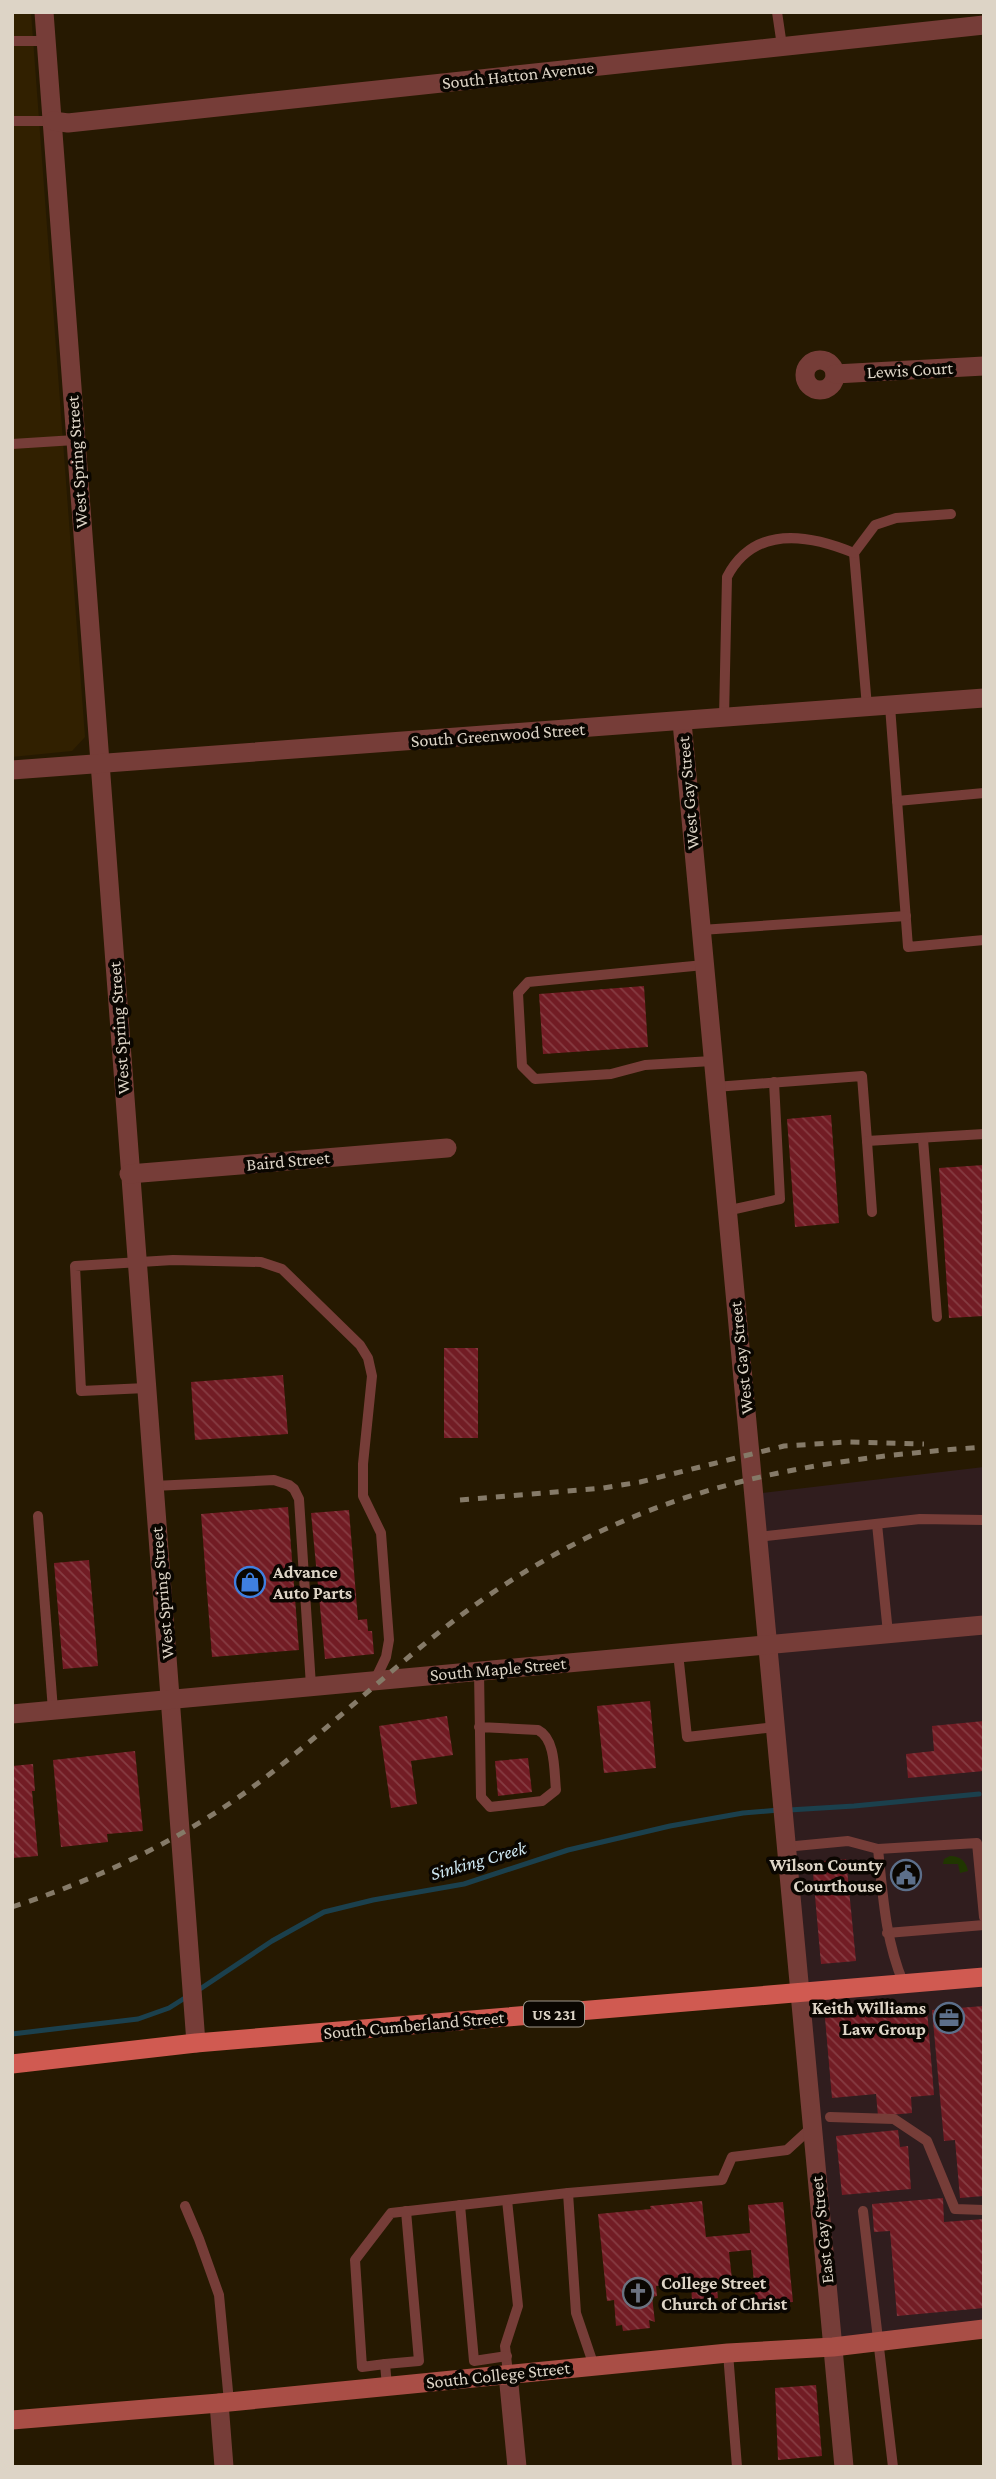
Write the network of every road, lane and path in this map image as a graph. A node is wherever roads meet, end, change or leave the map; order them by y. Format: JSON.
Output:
{"nodes":[{"id":1,"x":44,"y":12,"type":"edge"},
{"id":2,"x":777,"y":12,"type":"edge"},
{"id":3,"x":984,"y":25,"type":"edge"},
{"id":4,"x":12,"y":41,"type":"edge"},
{"id":5,"x":47,"y":41,"type":"junction"},
{"id":6,"x":782,"y":46,"type":"junction"},
{"id":7,"x":12,"y":121,"type":"edge"},
{"id":8,"x":53,"y":121,"type":"junction"},
{"id":9,"x":984,"y":366,"type":"edge"},
{"id":10,"x":835,"y":374,"type":"dead end"},
{"id":11,"x":75,"y":440,"type":"junction"},
{"id":12,"x":12,"y":444,"type":"edge"},
{"id":13,"x":951,"y":514,"type":"dead end"},
{"id":14,"x":854,"y":553,"type":"junction"},
{"id":15,"x":984,"y":698,"type":"edge"},
{"id":16,"x":890,"y":706,"type":"junction"},
{"id":17,"x":867,"y":707,"type":"junction"},
{"id":18,"x":724,"y":718,"type":"junction"},
{"id":19,"x":682,"y":722,"type":"junction"},
{"id":20,"x":100,"y":764,"type":"junction"},
{"id":21,"x":12,"y":770,"type":"edge"},
{"id":22,"x":984,"y":793,"type":"edge"},
{"id":23,"x":897,"y":801,"type":"junction"},
{"id":24,"x":906,"y":916,"type":"junction"},
{"id":25,"x":701,"y":930,"type":"junction"},
{"id":26,"x":984,"y":940,"type":"edge"},
{"id":27,"x":704,"y":965,"type":"junction"},
{"id":28,"x":712,"y":1061,"type":"junction"},
{"id":29,"x":774,"y":1082,"type":"junction"},
{"id":30,"x":715,"y":1087,"type":"junction"},
{"id":31,"x":984,"y":1134,"type":"edge"},
{"id":32,"x":923,"y":1139,"type":"junction"},
{"id":33,"x":867,"y":1141,"type":"junction"},
{"id":34,"x":447,"y":1149,"type":"dead end"},
{"id":35,"x":129,"y":1174,"type":"junction"},
{"id":36,"x":726,"y":1211,"type":"junction"},
{"id":37,"x":872,"y":1212,"type":"dead end"},
{"id":38,"x":136,"y":1261,"type":"junction"},
{"id":39,"x":937,"y":1317,"type":"dead end"},
{"id":40,"x":146,"y":1388,"type":"junction"},
{"id":41,"x":154,"y":1486,"type":"junction"},
{"id":42,"x":38,"y":1516,"type":"dead end"},
{"id":43,"x":984,"y":1520,"type":"edge"},
{"id":44,"x":877,"y":1524,"type":"junction"},
{"id":45,"x":758,"y":1537,"type":"junction"},
{"id":46,"x":984,"y":1625,"type":"edge"},
{"id":47,"x":888,"y":1633,"type":"junction"},
{"id":48,"x":769,"y":1645,"type":"junction"},
{"id":49,"x":678,"y":1653,"type":"junction"},
{"id":50,"x":479,"y":1671,"type":"junction"},
{"id":51,"x":375,"y":1680,"type":"junction"},
{"id":52,"x":311,"y":1686,"type":"junction"},
{"id":53,"x":171,"y":1700,"type":"junction"},
{"id":54,"x":52,"y":1710,"type":"junction"},
{"id":55,"x":12,"y":1714,"type":"edge"},
{"id":56,"x":479,"y":1727,"type":"junction"},
{"id":57,"x":775,"y":1727,"type":"junction"},
{"id":58,"x":786,"y":1847,"type":"junction"},
{"id":59,"x":878,"y":1849,"type":"junction"},
{"id":60,"x":984,"y":1917,"type":"edge"},
{"id":61,"x":984,"y":1924,"type":"edge"},
{"id":62,"x":887,"y":1933,"type":"junction"},
{"id":63,"x":984,"y":1977,"type":"edge"},
{"id":64,"x":903,"y":1982,"type":"junction"},
{"id":65,"x":799,"y":1994,"type":"junction"},
{"id":66,"x":196,"y":2043,"type":"junction"},
{"id":67,"x":12,"y":2064,"type":"edge"},
{"id":68,"x":830,"y":2117,"type":"dead end"},
{"id":69,"x":811,"y":2128,"type":"junction"},
{"id":70,"x":568,"y":2193,"type":"junction"},
{"id":71,"x":508,"y":2200,"type":"junction"},
{"id":72,"x":460,"y":2205,"type":"junction"},
{"id":73,"x":185,"y":2206,"type":"dead end"},
{"id":74,"x":984,"y":2210,"type":"edge"},
{"id":75,"x":406,"y":2211,"type":"junction"},
{"id":76,"x":863,"y":2211,"type":"dead end"},
{"id":77,"x":984,"y":2329,"type":"edge"},
{"id":78,"x":880,"y":2341,"type":"junction"},
{"id":79,"x":833,"y":2347,"type":"junction"},
{"id":80,"x":728,"y":2353,"type":"junction"},
{"id":81,"x":385,"y":2364,"type":"junction"},
{"id":82,"x":508,"y":2365,"type":"junction"},
{"id":83,"x":594,"y":2366,"type":"junction"},
{"id":84,"x":387,"y":2386,"type":"junction"},
{"id":85,"x":224,"y":2402,"type":"junction"},
{"id":86,"x":12,"y":2420,"type":"edge"},
{"id":87,"x":224,"y":2467,"type":"edge"},
{"id":88,"x":517,"y":2467,"type":"edge"},
{"id":89,"x":737,"y":2467,"type":"edge"},
{"id":90,"x":844,"y":2467,"type":"edge"},
{"id":91,"x":893,"y":2467,"type":"edge"}],
"edges":[{"from":1,"to":5,"type":"street","name":"West Spring Street"},
{"from":2,"to":6,"type":"lane"},
{"from":3,"to":6,"type":"street","name":"South Hatton Avenue"},
{"from":4,"to":5,"type":"lane"},
{"from":5,"to":8,"type":"street","name":"West Spring Street"},
{"from":6,"to":8,"type":"street","name":"South Hatton Avenue"},
{"from":7,"to":8,"type":"lane"},
{"from":8,"to":11,"type":"street","name":"West Spring Street"},
{"from":9,"to":10,"type":"street","name":"Lewis Court"},
{"from":11,"to":12,"type":"lane"},
{"from":11,"to":20,"type":"street","name":"West Spring Street"},
{"from":13,"to":14,"type":"lane"},
{"from":14,"to":17,"type":"lane"},
{"from":14,"to":18,"type":"lane"},
{"from":15,"to":16,"type":"street","name":"South Greenwood Street"},
{"from":16,"to":17,"type":"street","name":"South Greenwood Street"},
{"from":16,"to":23,"type":"lane"},
{"from":17,"to":18,"type":"street","name":"South Greenwood Street"},
{"from":18,"to":19,"type":"street","name":"South Greenwood Street"},
{"from":19,"to":20,"type":"street","name":"South Greenwood Street"},
{"from":19,"to":25,"type":"street","name":"West Gay Street"},
{"from":20,"to":21,"type":"street","name":"South Greenwood Street"},
{"from":20,"to":35,"type":"street","name":"West Spring Street"},
{"from":22,"to":23,"type":"lane"},
{"from":23,"to":24,"type":"lane"},
{"from":24,"to":25,"type":"lane"},
{"from":24,"to":26,"type":"lane"},
{"from":25,"to":27,"type":"street","name":"West Gay Street"},
{"from":27,"to":28,"type":"street","name":"West Gay Street"},
{"from":27,"to":28,"type":"lane"},
{"from":28,"to":30,"type":"street","name":"West Gay Street"},
{"from":29,"to":30,"type":"lane"},
{"from":29,"to":33,"type":"lane"},
{"from":29,"to":36,"type":"lane"},
{"from":30,"to":36,"type":"street","name":"West Gay Street"},
{"from":31,"to":32,"type":"lane"},
{"from":32,"to":33,"type":"lane"},
{"from":32,"to":39,"type":"lane"},
{"from":33,"to":37,"type":"lane"},
{"from":34,"to":35,"type":"street","name":"Baird Street"},
{"from":35,"to":38,"type":"street","name":"West Spring Street"},
{"from":36,"to":45,"type":"street","name":"West Gay Street"},
{"from":38,"to":40,"type":"street","name":"West Spring Street"},
{"from":38,"to":40,"type":"lane"},
{"from":38,"to":51,"type":"lane"},
{"from":40,"to":41,"type":"street","name":"West Spring Street"},
{"from":41,"to":52,"type":"lane"},
{"from":41,"to":53,"type":"street","name":"West Spring Street"},
{"from":42,"to":54,"type":"lane"},
{"from":43,"to":44,"type":"lane"},
{"from":44,"to":45,"type":"lane"},
{"from":44,"to":47,"type":"lane"},
{"from":45,"to":48,"type":"street","name":"West Gay Street"},
{"from":46,"to":47,"type":"street","name":"South Maple Street"},
{"from":47,"to":48,"type":"street","name":"South Maple Street"},
{"from":48,"to":49,"type":"street","name":"South Maple Street"},
{"from":48,"to":57,"type":"street","name":"West Gay Street"},
{"from":49,"to":50,"type":"street","name":"South Maple Street"},
{"from":49,"to":57,"type":"lane"},
{"from":50,"to":51,"type":"street","name":"South Maple Street"},
{"from":50,"to":56,"type":"lane"},
{"from":51,"to":52,"type":"street","name":"South Maple Street"},
{"from":52,"to":53,"type":"street","name":"South Maple Street"},
{"from":53,"to":54,"type":"street","name":"South Maple Street"},
{"from":53,"to":66,"type":"street","name":"West Spring Street"},
{"from":54,"to":55,"type":"street","name":"South Maple Street"},
{"from":56,"to":56,"type":"lane"},
{"from":57,"to":58,"type":"street","name":"West Gay Street"},
{"from":58,"to":59,"type":"lane"},
{"from":58,"to":65,"type":"street","name":"West Gay Street"},
{"from":59,"to":60,"type":"lane"},
{"from":59,"to":62,"type":"lane"},
{"from":61,"to":62,"type":"lane"},
{"from":62,"to":64,"type":"lane"},
{"from":63,"to":64,"type":"main road","name":"South Cumberland Street","number":"US 231"},
{"from":64,"to":65,"type":"main road","name":"South Cumberland Street","number":"US 231"},
{"from":65,"to":66,"type":"main road","name":"South Cumberland Street","number":"US 231"},
{"from":65,"to":69,"type":"street","name":"East Gay Street"},
{"from":66,"to":67,"type":"main road","name":"South Cumberland Street","number":"US 231"},
{"from":68,"to":74,"type":"lane"},
{"from":69,"to":70,"type":"lane"},
{"from":69,"to":79,"type":"street","name":"East Gay Street"},
{"from":70,"to":71,"type":"lane"},
{"from":70,"to":83,"type":"lane"},
{"from":71,"to":72,"type":"lane"},
{"from":71,"to":82,"type":"lane"},
{"from":72,"to":75,"type":"lane"},
{"from":72,"to":82,"type":"lane"},
{"from":73,"to":85,"type":"lane"},
{"from":75,"to":81,"type":"lane"},
{"from":75,"to":81,"type":"lane"},
{"from":76,"to":78,"type":"lane"},
{"from":77,"to":78,"type":"main road","name":"South College Street"},
{"from":78,"to":79,"type":"main road","name":"South College Street"},
{"from":78,"to":91,"type":"lane"},
{"from":79,"to":80,"type":"main road","name":"South College Street"},
{"from":79,"to":90,"type":"street","name":"East Gay Street"},
{"from":80,"to":83,"type":"main road","name":"South College Street"},
{"from":80,"to":89,"type":"lane"},
{"from":81,"to":84,"type":"lane"},
{"from":82,"to":83,"type":"main road","name":"South College Street"},
{"from":82,"to":84,"type":"main road","name":"South College Street"},
{"from":82,"to":88,"type":"street"},
{"from":84,"to":85,"type":"main road","name":"South College Street"},
{"from":85,"to":86,"type":"main road","name":"South College Street"},
{"from":85,"to":87,"type":"street"}]}
